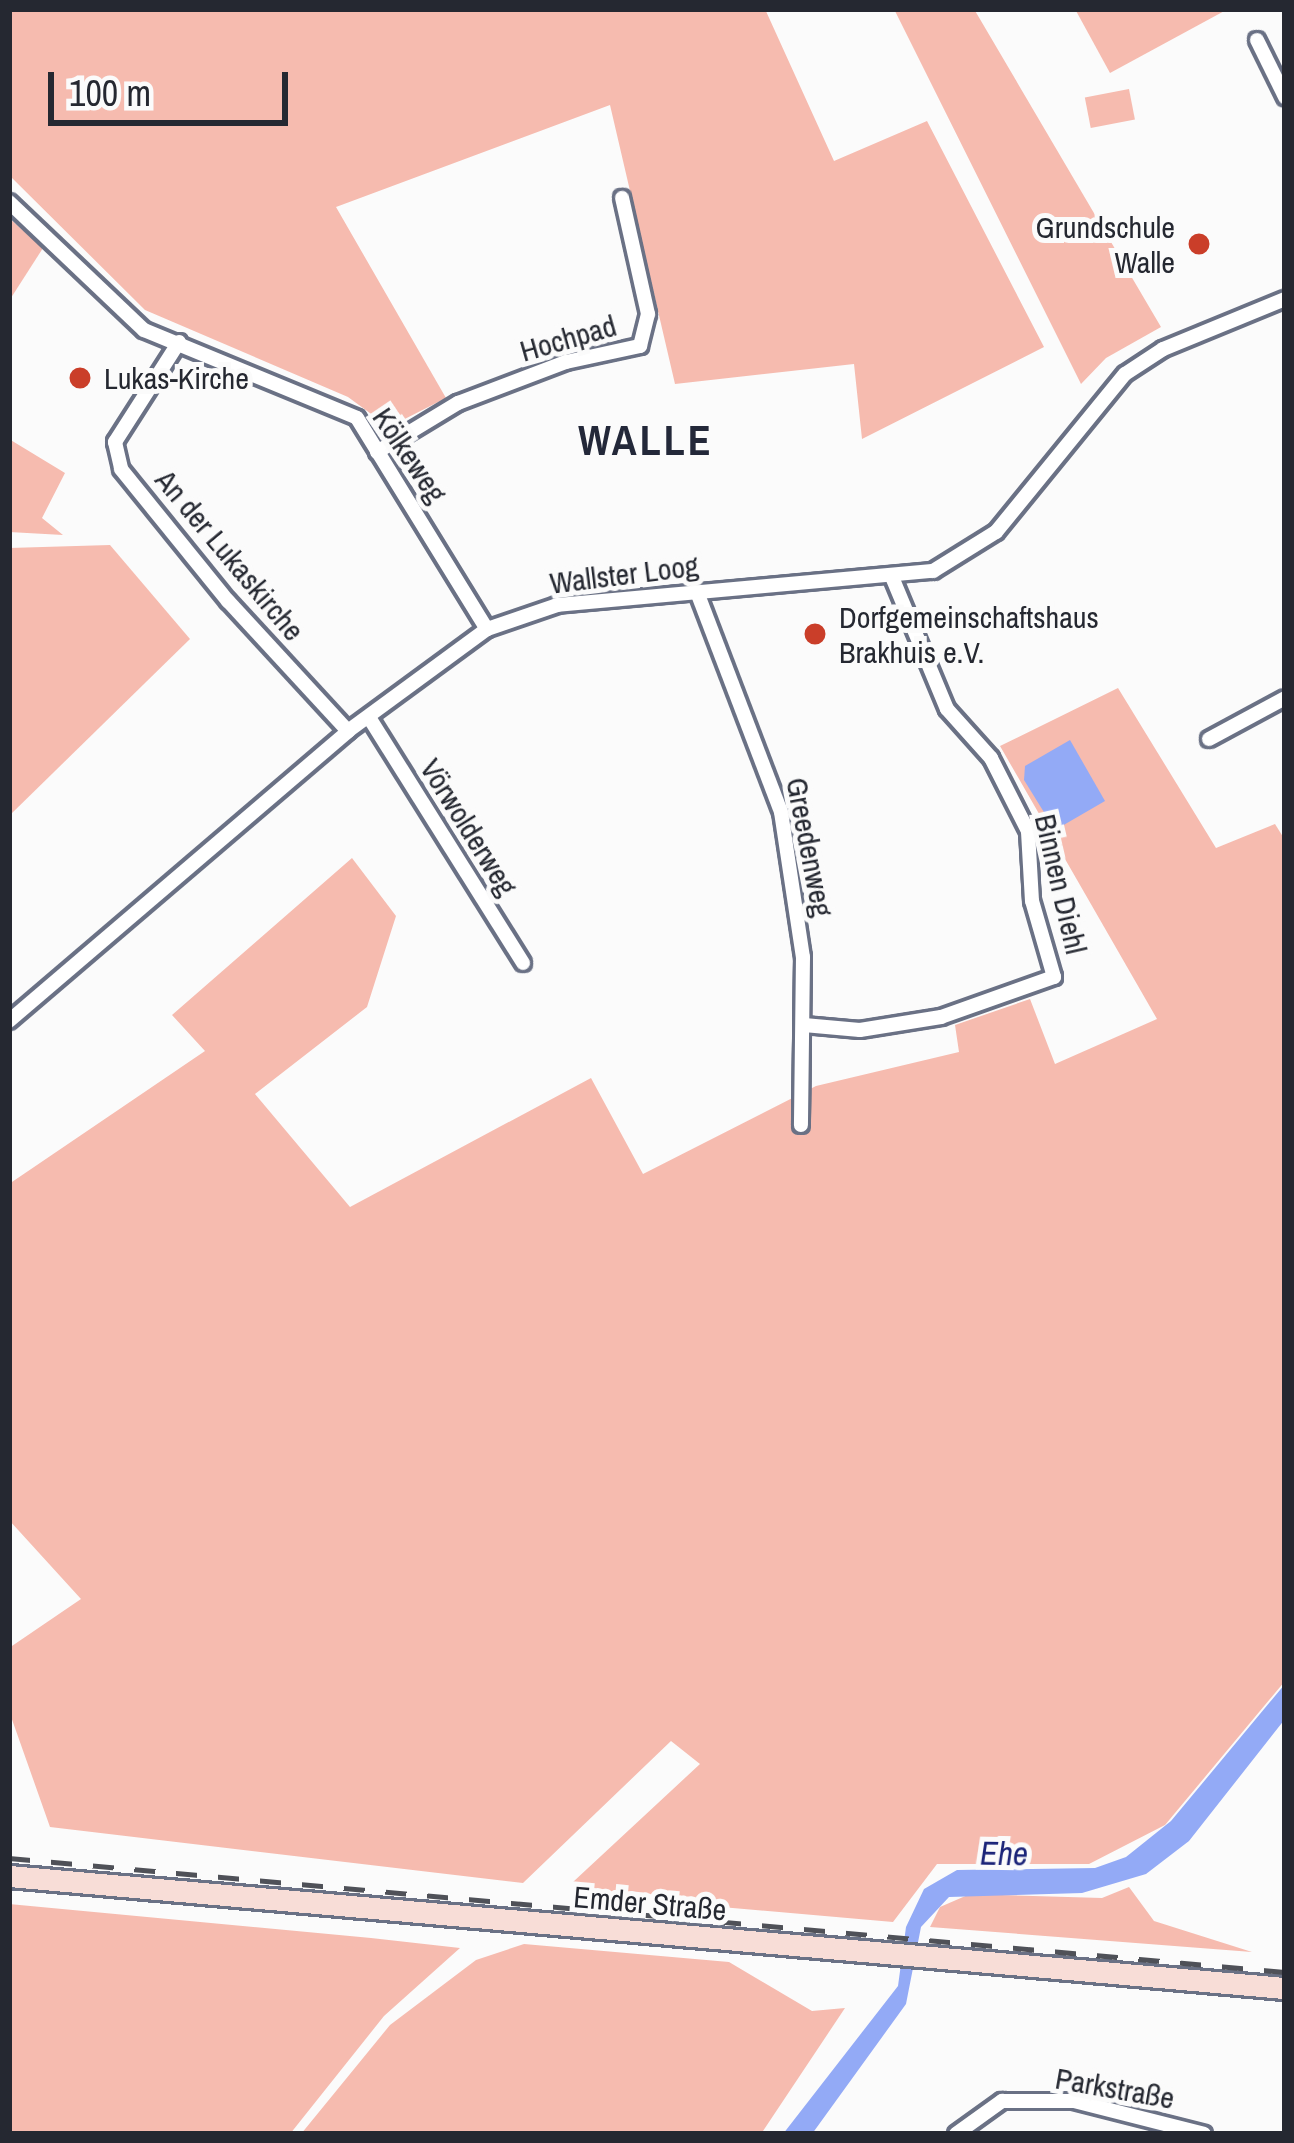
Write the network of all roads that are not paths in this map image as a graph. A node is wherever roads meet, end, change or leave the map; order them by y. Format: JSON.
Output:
{"nodes":[{"id":1,"x":1257,"y":40,"type":"dead end"},
{"id":2,"x":1285,"y":97,"type":"edge"},
{"id":3,"x":622,"y":198,"type":"dead end"},
{"id":4,"x":9,"y":202,"type":"edge"},
{"id":5,"x":1285,"y":299,"type":"edge"},
{"id":6,"x":179,"y":342,"type":"junction"},
{"id":7,"x":377,"y":452,"type":"junction"},
{"id":8,"x":893,"y":579,"type":"junction"},
{"id":9,"x":697,"y":592,"type":"junction"},
{"id":10,"x":487,"y":629,"type":"junction"},
{"id":11,"x":1285,"y":698,"type":"edge"},
{"id":12,"x":370,"y":719,"type":"junction"},
{"id":13,"x":349,"y":731,"type":"junction"},
{"id":14,"x":1209,"y":740,"type":"dead end"},
{"id":15,"x":523,"y":964,"type":"dead end"},
{"id":16,"x":9,"y":1021,"type":"edge"},
{"id":17,"x":805,"y":1025,"type":"junction"},
{"id":18,"x":801,"y":1125,"type":"dead end"},
{"id":19,"x":9,"y":1876,"type":"edge"},
{"id":20,"x":1285,"y":1988,"type":"edge"},
{"id":21,"x":956,"y":2134,"type":"edge"},
{"id":22,"x":1204,"y":2134,"type":"edge"}],
"edges":[{"from":1,"to":2,"type":"street"},
{"from":3,"to":7,"type":"street","name":"Hochpad"},
{"from":4,"to":6,"type":"street","name":"Kölkeweg"},
{"from":5,"to":8,"type":"street","name":"Wallster Loog"},
{"from":6,"to":7,"type":"street","name":"Kölkeweg"},
{"from":6,"to":13,"type":"street","name":"An der Lukaskirche"},
{"from":7,"to":10,"type":"street","name":"Kölkeweg"},
{"from":8,"to":9,"type":"street","name":"Wallster Loog"},
{"from":8,"to":17,"type":"street","name":"Binnen Diehl"},
{"from":9,"to":10,"type":"street","name":"Wallster Loog"},
{"from":9,"to":17,"type":"street","name":"Greedenweg"},
{"from":10,"to":12,"type":"street","name":"Wallster Loog"},
{"from":11,"to":14,"type":"street"},
{"from":12,"to":13,"type":"street","name":"Wallster Loog"},
{"from":12,"to":15,"type":"street","name":"Vörwolderweg"},
{"from":13,"to":16,"type":"street","name":"Wallster Loog"},
{"from":17,"to":18,"type":"street","name":"Greedenweg"},
{"from":19,"to":20,"type":"main road","name":"Emder Straße"},
{"from":21,"to":22,"type":"street","name":"Parkstraße"}]}
